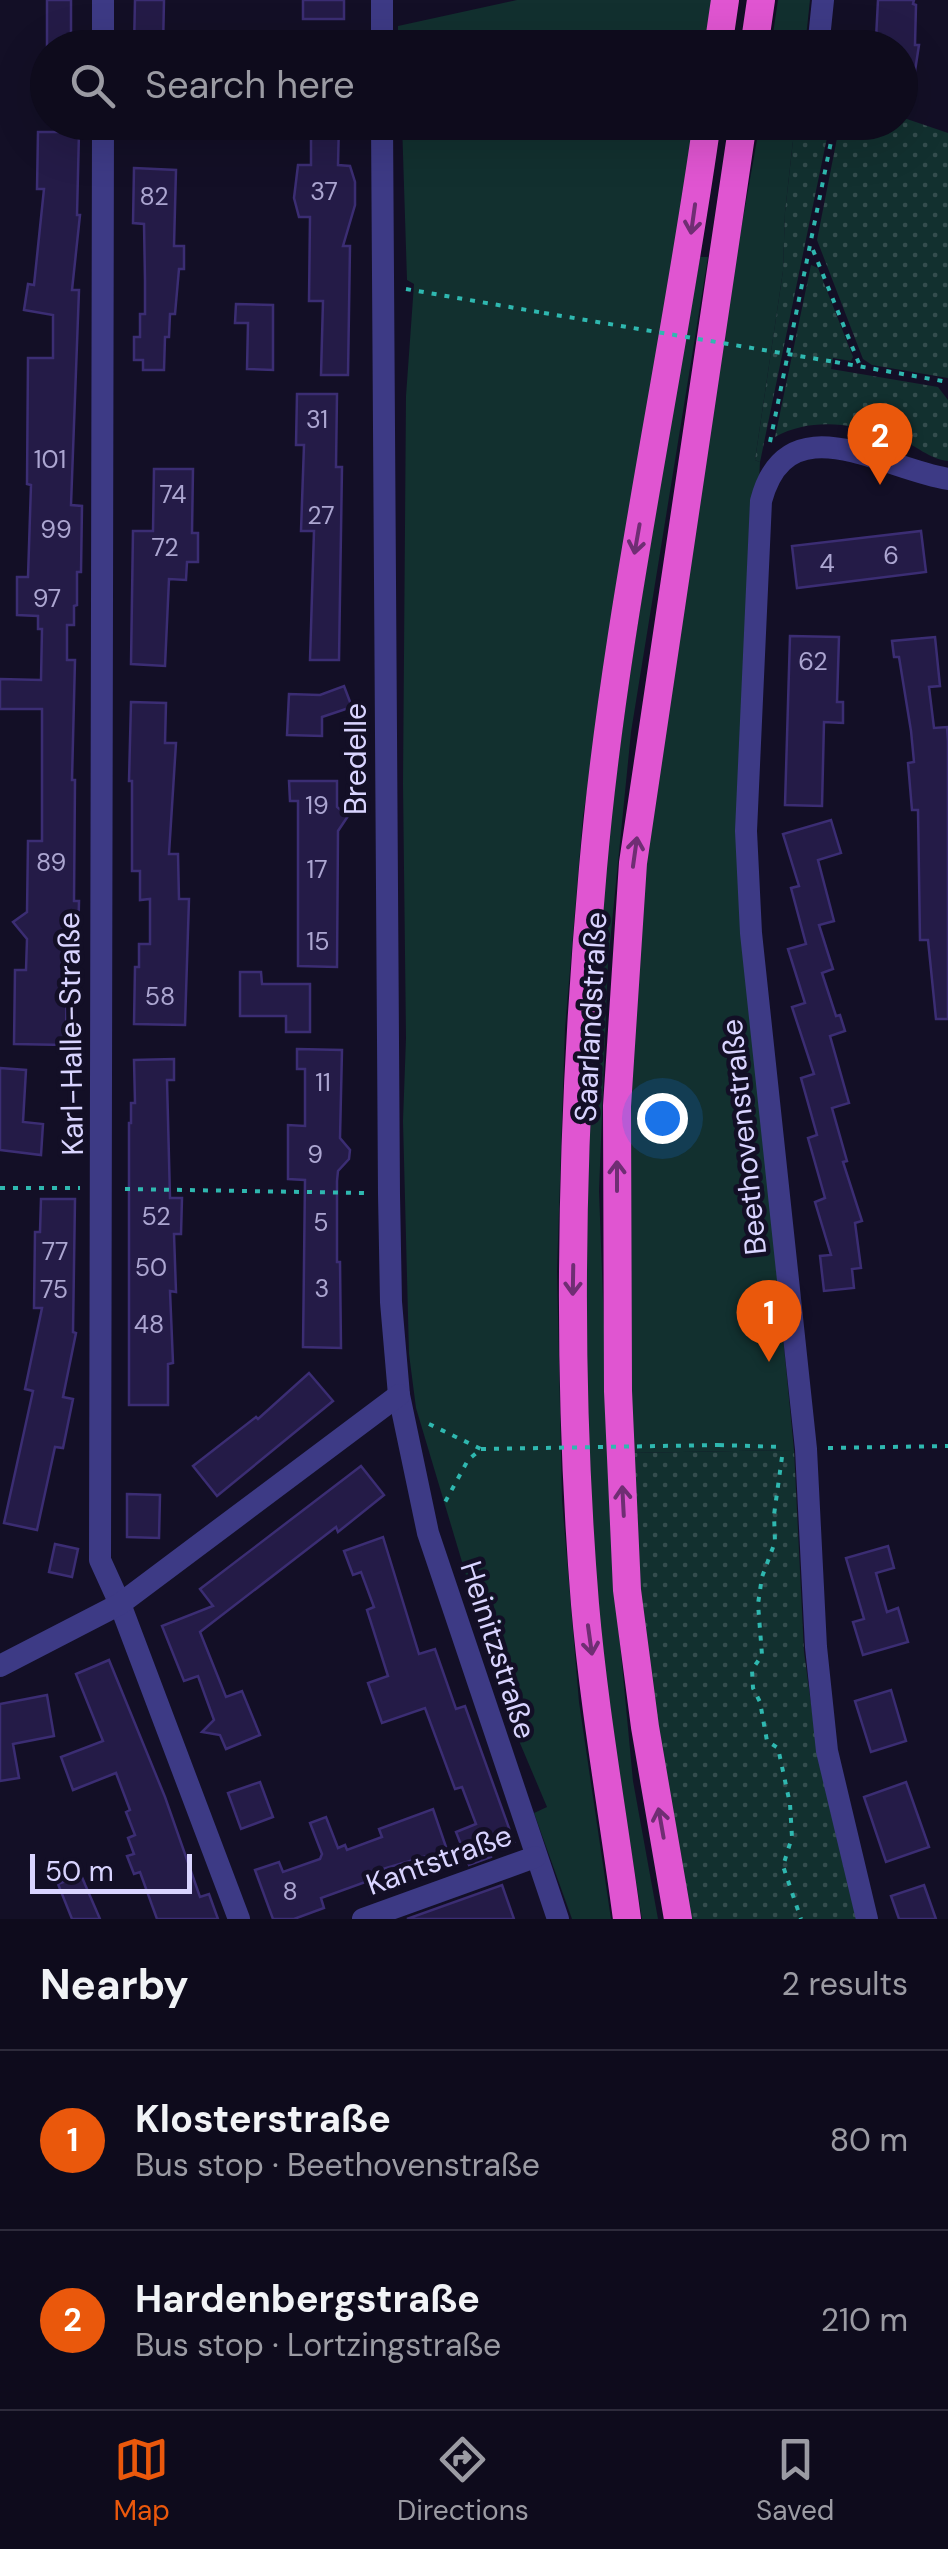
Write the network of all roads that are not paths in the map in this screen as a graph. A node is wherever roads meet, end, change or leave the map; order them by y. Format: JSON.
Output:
{"nodes":[{"id":1,"x":103,"y":0,"type":"edge"},
{"id":2,"x":382,"y":0,"type":"edge"},
{"id":3,"x":725,"y":0,"type":"edge"},
{"id":4,"x":761,"y":0,"type":"edge"},
{"id":5,"x":823,"y":0,"type":"edge"},
{"id":6,"x":103,"y":30,"type":"edge"},
{"id":7,"x":382,"y":30,"type":"edge"},
{"id":8,"x":721,"y":30,"type":"edge"},
{"id":9,"x":757,"y":30,"type":"edge"},
{"id":10,"x":820,"y":30,"type":"edge"},
{"id":11,"x":102,"y":140,"type":"edge"},
{"id":12,"x":382,"y":140,"type":"edge"},
{"id":13,"x":705,"y":140,"type":"edge"},
{"id":14,"x":740,"y":140,"type":"edge"},
{"id":15,"x":948,"y":479,"type":"edge"},
{"id":16,"x":400,"y":1403,"type":"junction"},
{"id":17,"x":120,"y":1604,"type":"junction"},
{"id":18,"x":0,"y":1666,"type":"edge"},
{"id":19,"x":535,"y":1856,"type":"junction"},
{"id":20,"x":239,"y":1919,"type":"edge"},
{"id":21,"x":363,"y":1919,"type":"edge"},
{"id":22,"x":558,"y":1919,"type":"edge"},
{"id":23,"x":628,"y":1919,"type":"edge"},
{"id":24,"x":678,"y":1919,"type":"edge"},
{"id":25,"x":867,"y":1919,"type":"edge"}],
"edges":[{"from":1,"to":6,"type":"street"},
{"from":2,"to":7,"type":"street"},
{"from":3,"to":8,"type":"highway"},
{"from":4,"to":9,"type":"highway"},
{"from":5,"to":10,"type":"street"},
{"from":11,"to":17,"type":"street","name":"Karl-Halle-Straße"},
{"from":12,"to":16,"type":"street","name":"Bredelle"},
{"from":13,"to":23,"type":"highway","name":"Saarlandstraße","one_way":true},
{"from":24,"to":14,"type":"highway","name":"Saarlandstraße","one_way":true},
{"from":15,"to":25,"type":"street","name":"Beethovenstraße"},
{"from":16,"to":17,"type":"street"},
{"from":16,"to":19,"type":"street","name":"Heinitzstraße"},
{"from":17,"to":18,"type":"street"},
{"from":17,"to":20,"type":"street","name":"Karl-Halle-Straße"},
{"from":19,"to":21,"type":"street","name":"Kantstraße"},
{"from":19,"to":22,"type":"street","name":"Heinitzstraße"}]}
